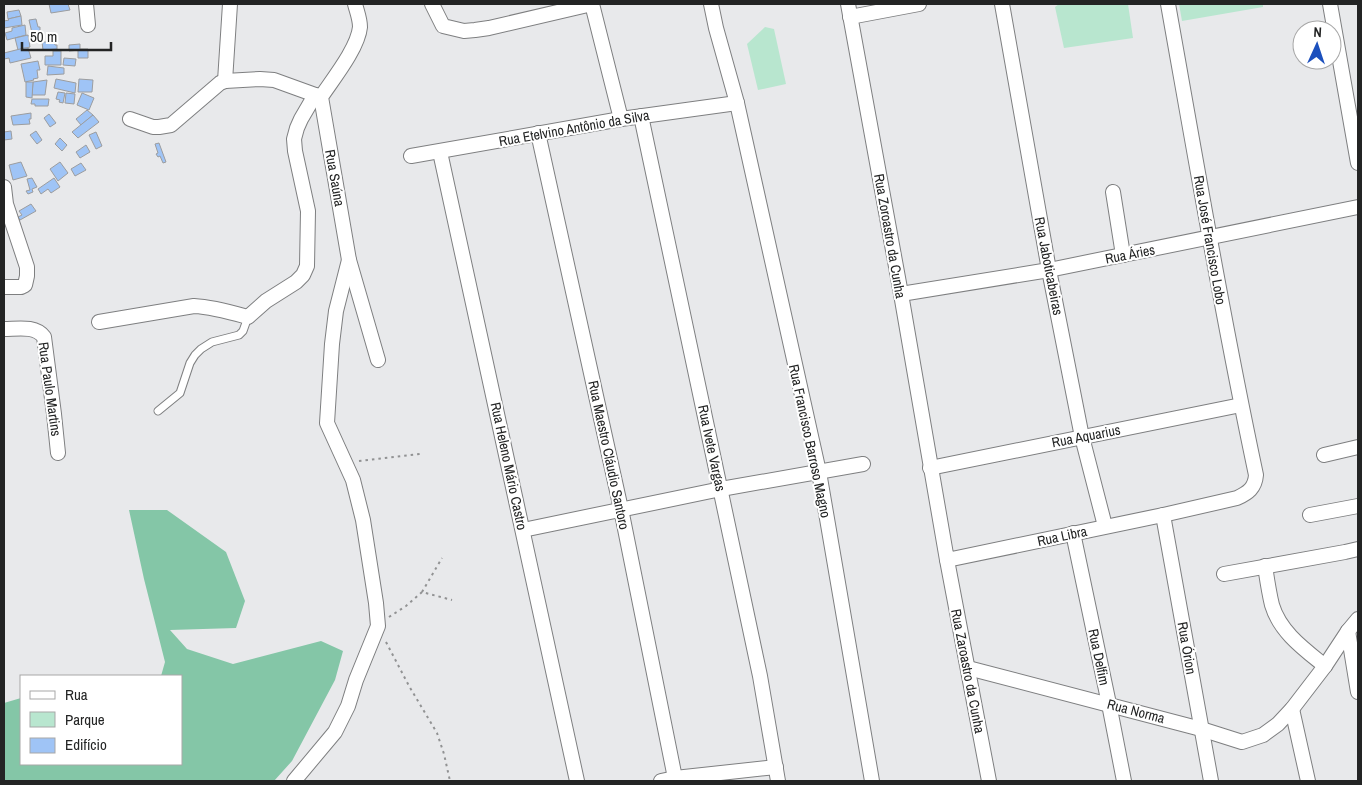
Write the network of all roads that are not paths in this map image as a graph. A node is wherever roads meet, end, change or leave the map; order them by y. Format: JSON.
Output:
{"nodes":[{"id":1,"x":86,"y":4,"type":"edge"},
{"id":2,"x":230,"y":4,"type":"edge"},
{"id":3,"x":355,"y":4,"type":"edge"},
{"id":4,"x":432,"y":4,"type":"edge"},
{"id":5,"x":592,"y":4,"type":"edge"},
{"id":6,"x":711,"y":4,"type":"edge"},
{"id":7,"x":919,"y":4,"type":"edge"},
{"id":8,"x":1002,"y":4,"type":"edge"},
{"id":9,"x":1168,"y":4,"type":"edge"},
{"id":10,"x":1330,"y":4,"type":"edge"},
{"id":11,"x":849,"y":10,"type":"edge"},
{"id":12,"x":88,"y":24,"type":"dead end"},
{"id":13,"x":225,"y":81,"type":"junction"},
{"id":14,"x":318,"y":96,"type":"junction"},
{"id":15,"x":737,"y":103,"type":"junction"},
{"id":16,"x":641,"y":116,"type":"junction"},
{"id":17,"x":130,"y":119,"type":"dead end"},
{"id":18,"x":621,"y":119,"type":"junction"},
{"id":19,"x":538,"y":133,"type":"junction"},
{"id":20,"x":440,"y":152,"type":"junction"},
{"id":21,"x":411,"y":156,"type":"dead end"},
{"id":22,"x":1358,"y":164,"type":"edge"},
{"id":23,"x":4,"y":187,"type":"edge"},
{"id":24,"x":1113,"y":192,"type":"dead end"},
{"id":25,"x":5,"y":204,"type":"edge"},
{"id":26,"x":1358,"y":207,"type":"edge"},
{"id":27,"x":1209,"y":238,"type":"junction"},
{"id":28,"x":1124,"y":255,"type":"junction"},
{"id":29,"x":349,"y":260,"type":"junction"},
{"id":30,"x":1049,"y":270,"type":"junction"},
{"id":31,"x":4,"y":288,"type":"edge"},
{"id":32,"x":901,"y":294,"type":"junction"},
{"id":33,"x":248,"y":317,"type":"junction"},
{"id":34,"x":99,"y":322,"type":"dead end"},
{"id":35,"x":4,"y":329,"type":"edge"},
{"id":36,"x":378,"y":360,"type":"dead end"},
{"id":37,"x":1241,"y":406,"type":"junction"},
{"id":38,"x":158,"y":411,"type":"dead end"},
{"id":39,"x":1082,"y":437,"type":"junction"},
{"id":40,"x":1358,"y":447,"type":"edge"},
{"id":41,"x":58,"y":453,"type":"dead end"},
{"id":42,"x":1324,"y":454,"type":"dead end"},
{"id":43,"x":863,"y":464,"type":"dead end"},
{"id":44,"x":930,"y":468,"type":"junction"},
{"id":45,"x":819,"y":472,"type":"junction"},
{"id":46,"x":1256,"y":475,"type":"joint"},
{"id":47,"x":721,"y":489,"type":"junction"},
{"id":48,"x":1358,"y":506,"type":"edge"},
{"id":49,"x":621,"y":509,"type":"junction"},
{"id":50,"x":1163,"y":515,"type":"junction"},
{"id":51,"x":1310,"y":515,"type":"dead end"},
{"id":52,"x":1105,"y":526,"type":"junction"},
{"id":53,"x":523,"y":530,"type":"junction"},
{"id":54,"x":1073,"y":534,"type":"junction"},
{"id":55,"x":1358,"y":549,"type":"edge"},
{"id":56,"x":947,"y":560,"type":"junction"},
{"id":57,"x":1265,"y":566,"type":"junction"},
{"id":58,"x":1224,"y":574,"type":"dead end"},
{"id":59,"x":1358,"y":619,"type":"edge"},
{"id":60,"x":1348,"y":631,"type":"junction"},
{"id":61,"x":1325,"y":666,"type":"junction"},
{"id":62,"x":968,"y":668,"type":"junction"},
{"id":63,"x":1358,"y":692,"type":"edge"},
{"id":64,"x":1109,"y":704,"type":"junction"},
{"id":65,"x":1292,"y":709,"type":"junction"},
{"id":66,"x":1201,"y":729,"type":"junction"},
{"id":67,"x":776,"y":767,"type":"junction"},
{"id":68,"x":668,"y":780,"type":"edge"},
{"id":69,"x":294,"y":781,"type":"edge"},
{"id":70,"x":576,"y":781,"type":"edge"},
{"id":71,"x":778,"y":781,"type":"edge"},
{"id":72,"x":872,"y":781,"type":"edge"},
{"id":73,"x":989,"y":781,"type":"edge"},
{"id":74,"x":1124,"y":781,"type":"edge"},
{"id":75,"x":1211,"y":781,"type":"edge"},
{"id":76,"x":1308,"y":781,"type":"edge"}],
"edges":[{"from":1,"to":12,"type":"street"},
{"from":2,"to":13,"type":"street"},
{"from":3,"to":14,"type":"street"},
{"from":4,"to":5,"type":"street"},
{"from":5,"to":18,"type":"street"},
{"from":6,"to":15,"type":"street","name":"Rua Francisco Barroso Magno"},
{"from":7,"to":11,"type":"street"},
{"from":8,"to":30,"type":"street","name":"Rua Jaboticabeiras"},
{"from":9,"to":27,"type":"street","name":"Rua José Francisco Lobo"},
{"from":10,"to":22,"type":"street"},
{"from":11,"to":32,"type":"street","name":"Rua Zoroastro da Cunha"},
{"from":13,"to":14,"type":"street"},
{"from":13,"to":17,"type":"street"},
{"from":14,"to":29,"type":"street","name":"Rua Saúna"},
{"from":14,"to":33,"type":"street"},
{"from":15,"to":16,"type":"street","name":"Rua Etelvino Antônio da Silva"},
{"from":15,"to":45,"type":"street","name":"Rua Francisco Barroso Magno"},
{"from":16,"to":18,"type":"street","name":"Rua Etelvino Antônio da Silva"},
{"from":16,"to":47,"type":"street","name":"Rua Ivete Vargas"},
{"from":18,"to":19,"type":"street","name":"Rua Etelvino Antônio da Silva"},
{"from":19,"to":20,"type":"street","name":"Rua Etelvino Antônio da Silva"},
{"from":19,"to":49,"type":"street","name":"Rua Maestro Cláudio Santoro"},
{"from":20,"to":21,"type":"street","name":"Rua Etelvino Antônio da Silva"},
{"from":20,"to":53,"type":"street","name":"Rua Heleno Mário Castro"},
{"from":23,"to":25,"type":"street"},
{"from":24,"to":28,"type":"street"},
{"from":25,"to":31,"type":"street"},
{"from":26,"to":27,"type":"street","name":"Rua Áries"},
{"from":27,"to":28,"type":"street","name":"Rua Áries"},
{"from":27,"to":37,"type":"street","name":"Rua José Francisco Lobo"},
{"from":28,"to":30,"type":"street","name":"Rua Áries"},
{"from":29,"to":36,"type":"street","name":"Rua Saúna"},
{"from":29,"to":69,"type":"street"},
{"from":30,"to":32,"type":"street","name":"Rua Áries"},
{"from":30,"to":39,"type":"street","name":"Rua Jaboticabeiras"},
{"from":32,"to":44,"type":"street","name":"Rua Zoroastro da Cunha"},
{"from":33,"to":34,"type":"street"},
{"from":33,"to":38,"type":"lane"},
{"from":35,"to":41,"type":"street","name":"Rua Paulo Martins"},
{"from":37,"to":39,"type":"street","name":"Rua Aquarius"},
{"from":37,"to":46,"type":"street","name":"Rua José Francisco Lobo"},
{"from":39,"to":44,"type":"street","name":"Rua Aquarius"},
{"from":39,"to":52,"type":"street","name":"Rua Jaboticabeiras"},
{"from":40,"to":42,"type":"street"},
{"from":43,"to":45,"type":"street"},
{"from":44,"to":56,"type":"street"},
{"from":45,"to":47,"type":"street"},
{"from":45,"to":72,"type":"street","name":"Rua Francisco Barroso Magno"},
{"from":46,"to":50,"type":"street","name":"Rua Libra"},
{"from":47,"to":49,"type":"street"},
{"from":47,"to":67,"type":"street","name":"Rua Ivete Vargas"},
{"from":48,"to":51,"type":"street"},
{"from":49,"to":53,"type":"street"},
{"from":49,"to":68,"type":"street","name":"Rua Maestro Cláudio Santoro"},
{"from":50,"to":52,"type":"street","name":"Rua Libra"},
{"from":50,"to":66,"type":"street","name":"Rua Órion"},
{"from":52,"to":54,"type":"street","name":"Rua Libra"},
{"from":53,"to":70,"type":"street","name":"Rua Heleno Mário Castro"},
{"from":54,"to":56,"type":"street","name":"Rua Libra"},
{"from":54,"to":64,"type":"street","name":"Rua Delfim"},
{"from":55,"to":57,"type":"street"},
{"from":56,"to":62,"type":"street","name":"Rua Zaroastro da Cunha"},
{"from":57,"to":58,"type":"street"},
{"from":57,"to":61,"type":"street"},
{"from":59,"to":60,"type":"street","name":"Rua Norma"},
{"from":60,"to":61,"type":"street","name":"Rua Norma"},
{"from":60,"to":63,"type":"street"},
{"from":61,"to":65,"type":"street","name":"Rua Norma"},
{"from":62,"to":64,"type":"street","name":"Rua Norma"},
{"from":62,"to":73,"type":"street","name":"Rua Zaroastro da Cunha"},
{"from":64,"to":66,"type":"street","name":"Rua Norma"},
{"from":64,"to":74,"type":"street","name":"Rua Delfim"},
{"from":65,"to":66,"type":"street","name":"Rua Norma"},
{"from":65,"to":76,"type":"street"},
{"from":66,"to":75,"type":"street","name":"Rua Órion"},
{"from":67,"to":68,"type":"street"},
{"from":67,"to":71,"type":"street","name":"Rua Ivete Vargas"}]}
